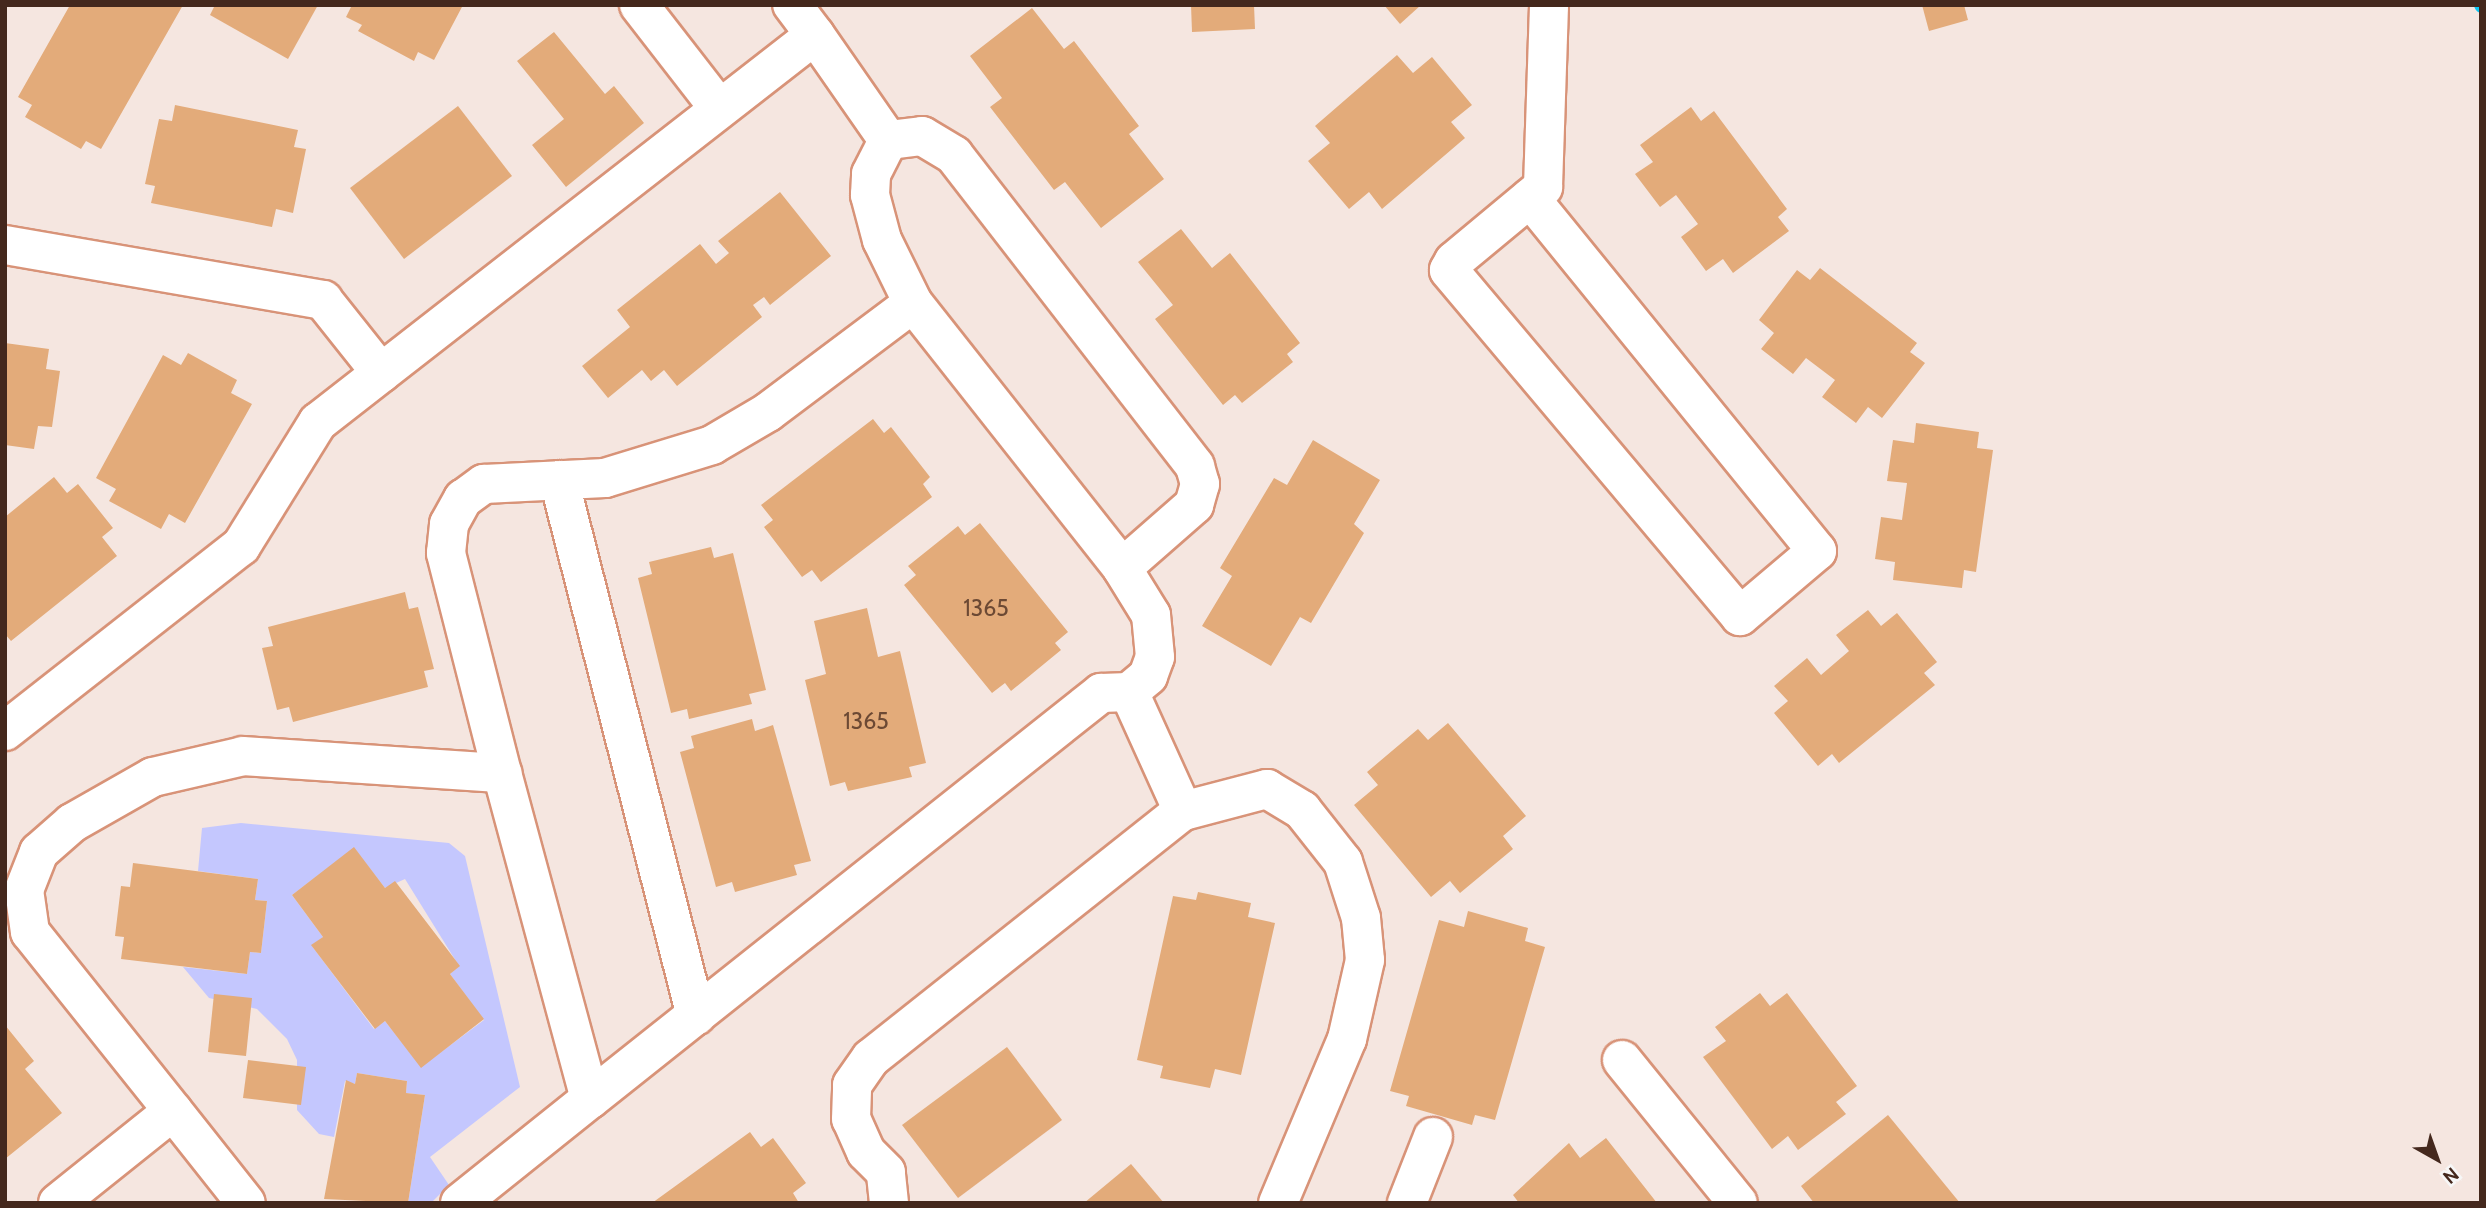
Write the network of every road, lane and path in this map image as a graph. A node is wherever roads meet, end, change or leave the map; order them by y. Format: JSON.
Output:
{"nodes":[{"id":1,"x":639,"y":5,"type":"edge"},
{"id":2,"x":792,"y":5,"type":"edge"},
{"id":3,"x":1549,"y":5,"type":"edge"},
{"id":4,"x":815,"y":35,"type":"junction"},
{"id":5,"x":719,"y":108,"type":"junction"},
{"id":6,"x":888,"y":139,"type":"junction"},
{"id":7,"x":1531,"y":198,"type":"junction"},
{"id":8,"x":5,"y":245,"type":"edge"},
{"id":9,"x":913,"y":303,"type":"junction"},
{"id":10,"x":381,"y":373,"type":"junction"},
{"id":11,"x":559,"y":480,"type":"junction"},
{"id":12,"x":1122,"y":568,"type":"junction"},
{"id":13,"x":1129,"y":692,"type":"junction"},
{"id":14,"x":5,"y":731,"type":"edge"},
{"id":15,"x":502,"y":773,"type":"junction"},
{"id":16,"x":1183,"y":811,"type":"junction"},
{"id":17,"x":696,"y":1016,"type":"junction"},
{"id":18,"x":1622,"y":1060,"type":"dead end"},
{"id":19,"x":590,"y":1098,"type":"junction"},
{"id":20,"x":173,"y":1111,"type":"junction"},
{"id":21,"x":1433,"y":1137,"type":"dead end"},
{"id":22,"x":58,"y":1203,"type":"edge"},
{"id":23,"x":246,"y":1203,"type":"edge"},
{"id":24,"x":460,"y":1203,"type":"edge"},
{"id":25,"x":889,"y":1203,"type":"edge"},
{"id":26,"x":1278,"y":1203,"type":"edge"},
{"id":27,"x":1407,"y":1203,"type":"edge"},
{"id":28,"x":1738,"y":1203,"type":"edge"}],
"edges":[{"from":1,"to":5,"type":"lane"},
{"from":2,"to":4,"type":"lane"},
{"from":3,"to":7,"type":"lane"},
{"from":4,"to":5,"type":"lane"},
{"from":4,"to":6,"type":"lane"},
{"from":5,"to":10,"type":"lane"},
{"from":6,"to":9,"type":"lane"},
{"from":6,"to":12,"type":"lane"},
{"from":7,"to":7,"type":"lane"},
{"from":8,"to":10,"type":"lane"},
{"from":9,"to":11,"type":"lane"},
{"from":9,"to":12,"type":"lane"},
{"from":10,"to":14,"type":"lane"},
{"from":11,"to":15,"type":"lane"},
{"from":11,"to":17,"type":"lane"},
{"from":12,"to":13,"type":"lane"},
{"from":13,"to":16,"type":"lane"},
{"from":13,"to":17,"type":"lane"},
{"from":15,"to":19,"type":"lane"},
{"from":15,"to":20,"type":"lane"},
{"from":16,"to":25,"type":"lane"},
{"from":16,"to":26,"type":"lane"},
{"from":17,"to":19,"type":"lane"},
{"from":18,"to":28,"type":"lane"},
{"from":19,"to":24,"type":"lane"},
{"from":20,"to":22,"type":"lane"},
{"from":20,"to":23,"type":"lane"},
{"from":21,"to":27,"type":"lane"}]}
